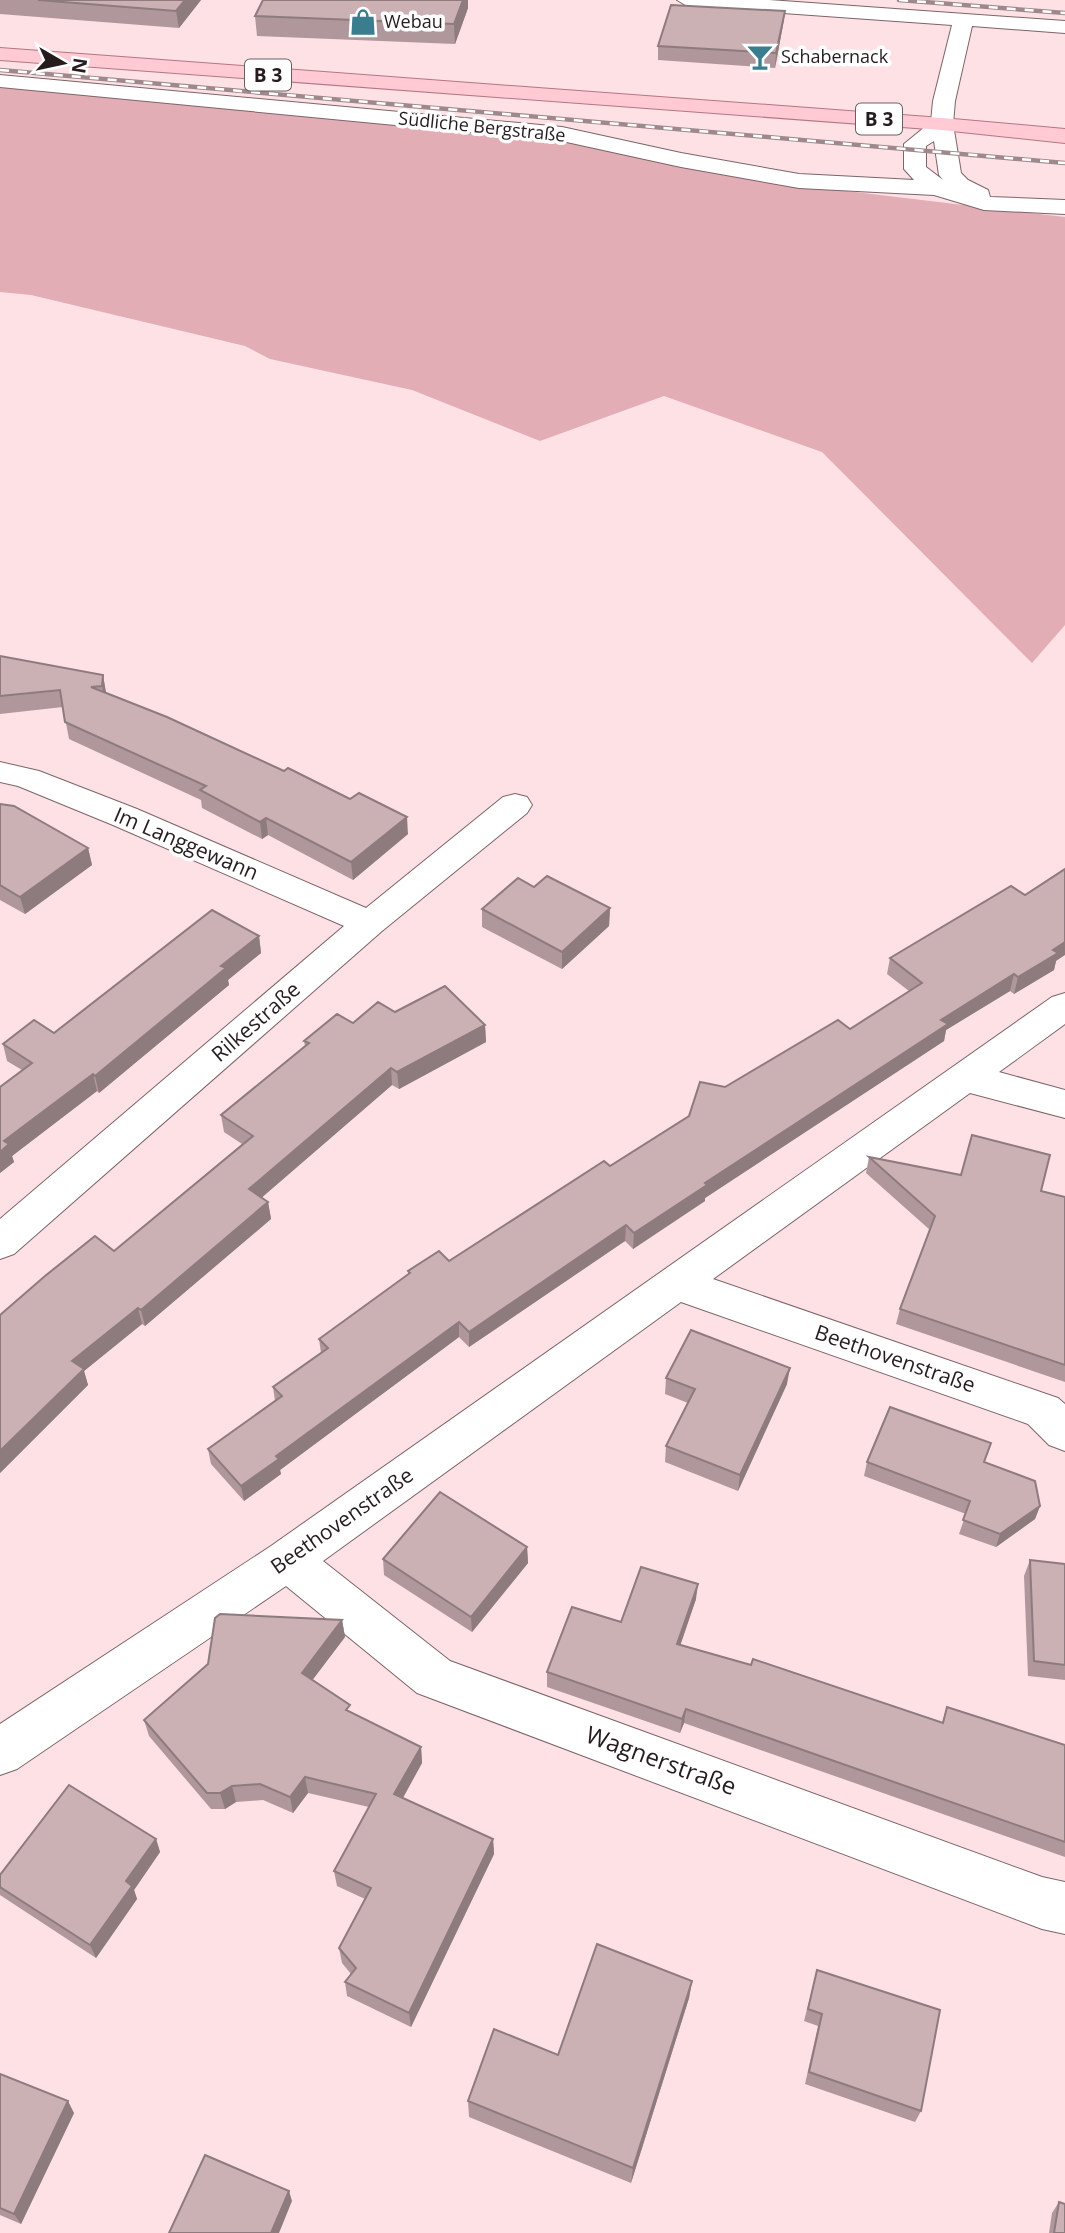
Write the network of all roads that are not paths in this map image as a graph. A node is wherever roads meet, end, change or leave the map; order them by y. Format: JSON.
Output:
{"nodes":[{"id":1,"x":687,"y":0,"type":"edge"},
{"id":2,"x":963,"y":21,"type":"junction"},
{"id":3,"x":1065,"y":27,"type":"edge"},
{"id":4,"x":0,"y":54,"type":"edge"},
{"id":5,"x":0,"y":81,"type":"edge"},
{"id":6,"x":942,"y":124,"type":"junction"},
{"id":7,"x":1065,"y":136,"type":"edge"},
{"id":8,"x":960,"y":185,"type":"junction"},
{"id":9,"x":934,"y":188,"type":"junction"},
{"id":10,"x":998,"y":204,"type":"junction"},
{"id":11,"x":1065,"y":208,"type":"edge"},
{"id":12,"x":0,"y":772,"type":"edge"},
{"id":13,"x":515,"y":804,"type":"dead end"},
{"id":14,"x":370,"y":923,"type":"junction"},
{"id":15,"x":1065,"y":1006,"type":"edge"},
{"id":16,"x":967,"y":1077,"type":"junction"},
{"id":17,"x":1065,"y":1104,"type":"edge"},
{"id":18,"x":0,"y":1243,"type":"edge"},
{"id":19,"x":679,"y":1284,"type":"junction"},
{"id":20,"x":1065,"y":1432,"type":"edge"},
{"id":21,"x":287,"y":1560,"type":"junction"},
{"id":22,"x":0,"y":1752,"type":"edge"},
{"id":23,"x":1065,"y":1908,"type":"edge"}],
"edges":[{"from":1,"to":2,"type":"street"},
{"from":2,"to":3,"type":"street"},
{"from":2,"to":6,"type":"street"},
{"from":4,"to":6,"type":"main road","number":"B 3"},
{"from":5,"to":9,"type":"street","name":"Südliche Bergstraße"},
{"from":6,"to":7,"type":"main road","number":"B 3"},
{"from":6,"to":8,"type":"street"},
{"from":6,"to":9,"type":"street"},
{"from":8,"to":9,"type":"street","name":"Südliche Bergstraße"},
{"from":8,"to":10,"type":"street"},
{"from":9,"to":10,"type":"street"},
{"from":10,"to":11,"type":"street"},
{"from":12,"to":14,"type":"street","name":"Im Langgewann"},
{"from":13,"to":14,"type":"street","name":"Rilkestraße"},
{"from":14,"to":18,"type":"street","name":"Rilkestraße"},
{"from":15,"to":16,"type":"street","name":"Beethovenstraße"},
{"from":16,"to":17,"type":"street"},
{"from":16,"to":19,"type":"street","name":"Beethovenstraße"},
{"from":19,"to":20,"type":"street","name":"Beethovenstraße"},
{"from":19,"to":21,"type":"street","name":"Beethovenstraße"},
{"from":21,"to":22,"type":"street","name":"Beethovenstraße"},
{"from":21,"to":23,"type":"street","name":"Wagnerstraße"}]}
